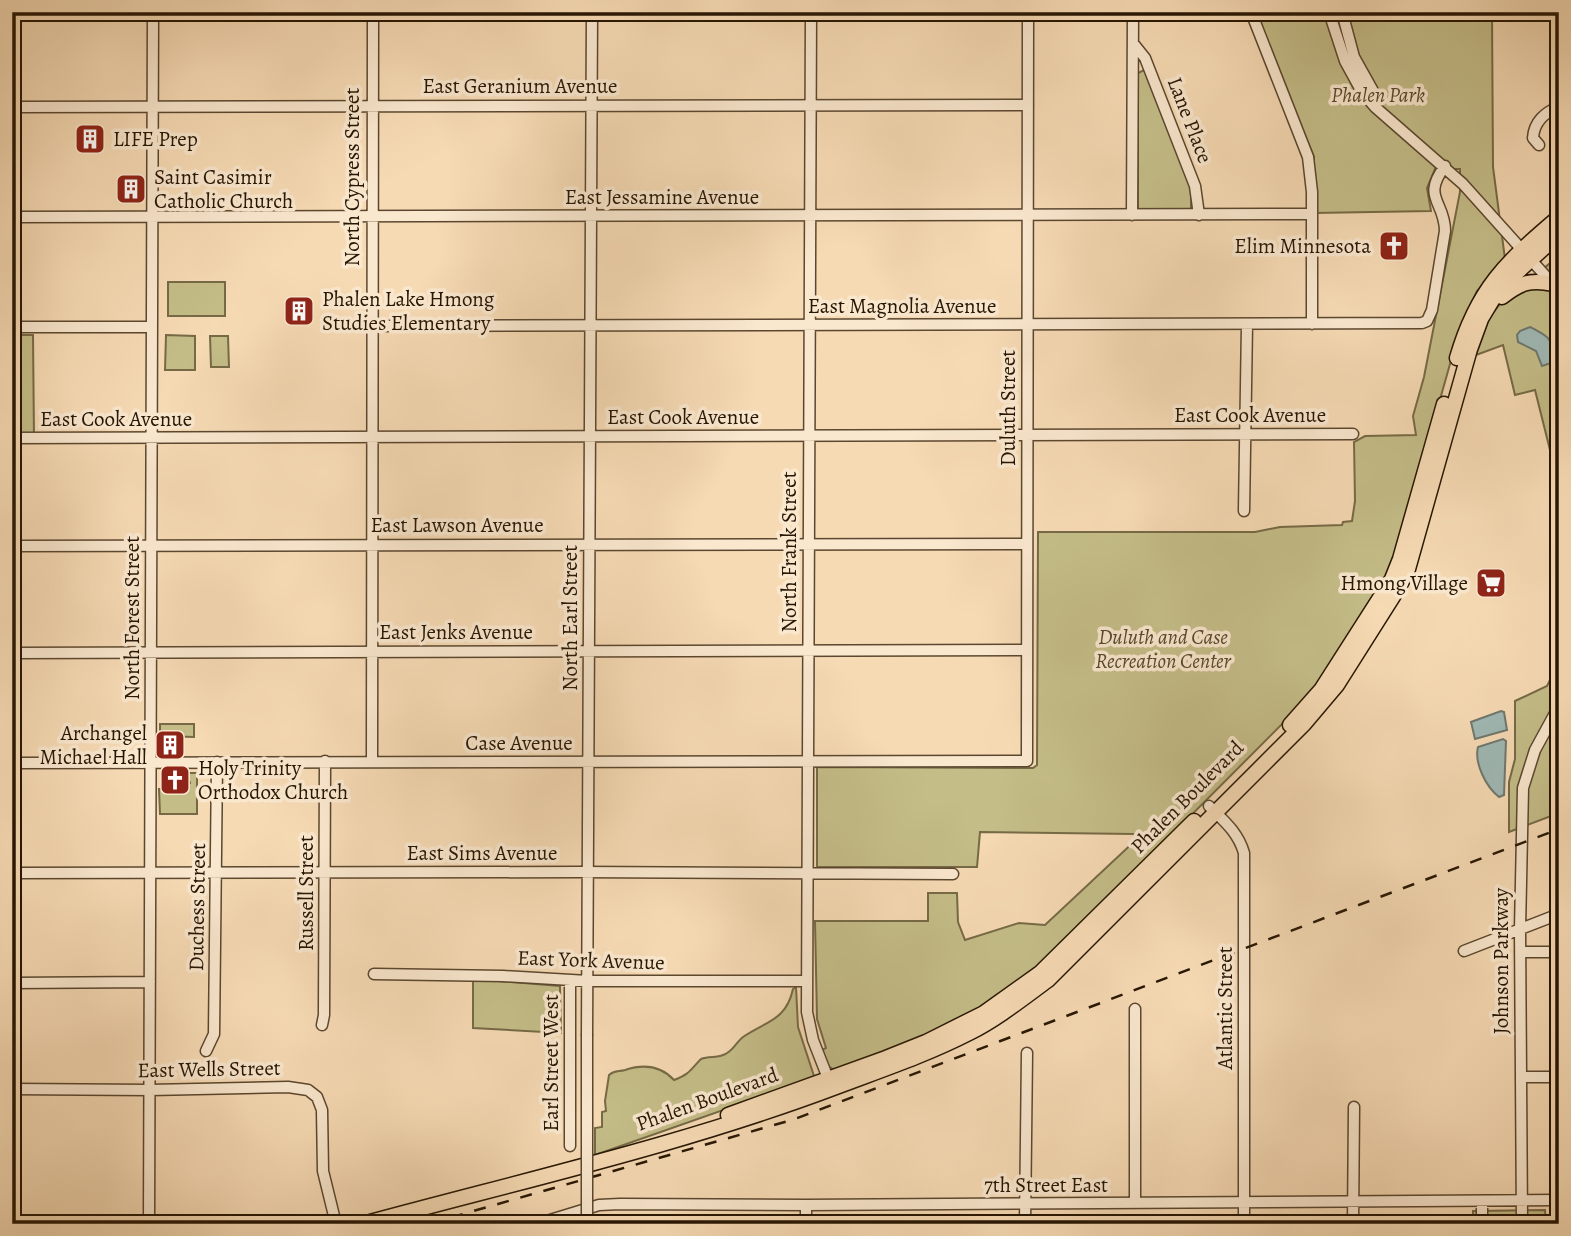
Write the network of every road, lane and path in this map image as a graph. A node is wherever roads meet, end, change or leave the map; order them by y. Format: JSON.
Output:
{"nodes":[{"id":1,"x":153,"y":12,"type":"edge"},
{"id":2,"x":373,"y":12,"type":"edge"},
{"id":3,"x":592,"y":12,"type":"edge"},
{"id":4,"x":811,"y":12,"type":"edge"},
{"id":5,"x":1028,"y":12,"type":"edge"},
{"id":6,"x":1133,"y":12,"type":"edge"},
{"id":7,"x":1251,"y":12,"type":"edge"},
{"id":8,"x":1329,"y":12,"type":"edge"},
{"id":9,"x":1342,"y":12,"type":"edge"},
{"id":10,"x":1133,"y":43,"type":"junction"},
{"id":11,"x":593,"y":105,"type":"junction"},
{"id":12,"x":810,"y":105,"type":"junction"},
{"id":13,"x":1028,"y":105,"type":"junction"},
{"id":14,"x":153,"y":106,"type":"junction"},
{"id":15,"x":371,"y":106,"type":"junction"},
{"id":16,"x":12,"y":107,"type":"edge"},
{"id":17,"x":1559,"y":107,"type":"edge"},
{"id":18,"x":1410,"y":136,"type":"junction"},
{"id":19,"x":1539,"y":145,"type":"dead end"},
{"id":20,"x":1445,"y":166,"type":"junction"},
{"id":21,"x":1312,"y":214,"type":"junction"},
{"id":22,"x":1028,"y":215,"type":"junction"},
{"id":23,"x":1132,"y":215,"type":"junction"},
{"id":24,"x":1199,"y":215,"type":"junction"},
{"id":25,"x":152,"y":216,"type":"junction"},
{"id":26,"x":371,"y":216,"type":"junction"},
{"id":27,"x":591,"y":216,"type":"junction"},
{"id":28,"x":810,"y":216,"type":"junction"},
{"id":29,"x":1559,"y":216,"type":"edge"},
{"id":30,"x":12,"y":217,"type":"edge"},
{"id":31,"x":1559,"y":233,"type":"edge"},
{"id":32,"x":1526,"y":254,"type":"junction"},
{"id":33,"x":1556,"y":288,"type":"edge"},
{"id":34,"x":1247,"y":324,"type":"junction"},
{"id":35,"x":1312,"y":324,"type":"junction"},
{"id":36,"x":809,"y":325,"type":"junction"},
{"id":37,"x":1027,"y":325,"type":"junction"},
{"id":38,"x":371,"y":326,"type":"junction"},
{"id":39,"x":591,"y":326,"type":"junction"},
{"id":40,"x":12,"y":327,"type":"edge"},
{"id":41,"x":152,"y":327,"type":"junction"},
{"id":42,"x":1472,"y":341,"type":"junction"},
{"id":43,"x":1353,"y":433,"type":"dead end"},
{"id":44,"x":1245,"y":434,"type":"junction"},
{"id":45,"x":590,"y":436,"type":"junction"},
{"id":46,"x":809,"y":436,"type":"junction"},
{"id":47,"x":1027,"y":436,"type":"junction"},
{"id":48,"x":370,"y":437,"type":"junction"},
{"id":49,"x":12,"y":438,"type":"edge"},
{"id":50,"x":152,"y":438,"type":"junction"},
{"id":51,"x":1244,"y":512,"type":"dead end"},
{"id":52,"x":590,"y":544,"type":"junction"},
{"id":53,"x":809,"y":544,"type":"junction"},
{"id":54,"x":1027,"y":544,"type":"junction"},
{"id":55,"x":152,"y":545,"type":"junction"},
{"id":56,"x":370,"y":545,"type":"junction"},
{"id":57,"x":12,"y":546,"type":"edge"},
{"id":58,"x":808,"y":650,"type":"junction"},
{"id":59,"x":1027,"y":650,"type":"junction"},
{"id":60,"x":372,"y":651,"type":"junction"},
{"id":61,"x":589,"y":651,"type":"junction"},
{"id":62,"x":152,"y":652,"type":"junction"},
{"id":63,"x":12,"y":653,"type":"edge"},
{"id":64,"x":1559,"y":706,"type":"edge"},
{"id":65,"x":325,"y":761,"type":"junction"},
{"id":66,"x":1027,"y":761,"type":"joint"},
{"id":67,"x":217,"y":762,"type":"junction"},
{"id":68,"x":372,"y":762,"type":"junction"},
{"id":69,"x":588,"y":762,"type":"junction"},
{"id":70,"x":807,"y":762,"type":"junction"},
{"id":71,"x":12,"y":763,"type":"edge"},
{"id":72,"x":151,"y":763,"type":"junction"},
{"id":73,"x":1212,"y":810,"type":"junction"},
{"id":74,"x":588,"y":872,"type":"junction"},
{"id":75,"x":807,"y":872,"type":"junction"},
{"id":76,"x":12,"y":873,"type":"edge"},
{"id":77,"x":151,"y":873,"type":"junction"},
{"id":78,"x":217,"y":873,"type":"junction"},
{"id":79,"x":325,"y":873,"type":"junction"},
{"id":80,"x":953,"y":874,"type":"dead end"},
{"id":81,"x":1559,"y":914,"type":"edge"},
{"id":82,"x":1520,"y":929,"type":"junction"},
{"id":83,"x":1464,"y":951,"type":"dead end"},
{"id":84,"x":1520,"y":951,"type":"junction"},
{"id":85,"x":1559,"y":952,"type":"edge"},
{"id":86,"x":374,"y":974,"type":"dead end"},
{"id":87,"x":570,"y":980,"type":"junction"},
{"id":88,"x":587,"y":981,"type":"junction"},
{"id":89,"x":807,"y":981,"type":"junction"},
{"id":90,"x":150,"y":982,"type":"junction"},
{"id":91,"x":12,"y":983,"type":"edge"},
{"id":92,"x":1135,"y":1009,"type":"dead end"},
{"id":93,"x":322,"y":1025,"type":"dead end"},
{"id":94,"x":206,"y":1051,"type":"dead end"},
{"id":95,"x":1027,"y":1053,"type":"dead end"},
{"id":96,"x":1521,"y":1077,"type":"junction"},
{"id":97,"x":1559,"y":1077,"type":"edge"},
{"id":98,"x":830,"y":1084,"type":"junction"},
{"id":99,"x":12,"y":1088,"type":"edge"},
{"id":100,"x":150,"y":1090,"type":"junction"},
{"id":101,"x":1353,"y":1107,"type":"dead end"},
{"id":102,"x":570,"y":1146,"type":"dead end"},
{"id":103,"x":1522,"y":1200,"type":"junction"},
{"id":104,"x":1559,"y":1200,"type":"edge"},
{"id":105,"x":1482,"y":1201,"type":"junction"},
{"id":106,"x":1353,"y":1202,"type":"junction"},
{"id":107,"x":1135,"y":1203,"type":"junction"},
{"id":108,"x":1244,"y":1203,"type":"junction"},
{"id":109,"x":1025,"y":1204,"type":"junction"},
{"id":110,"x":806,"y":1205,"type":"junction"},
{"id":111,"x":149,"y":1224,"type":"edge"},
{"id":112,"x":336,"y":1224,"type":"edge"},
{"id":113,"x":363,"y":1224,"type":"edge"},
{"id":114,"x":537,"y":1224,"type":"edge"},
{"id":115,"x":587,"y":1224,"type":"edge"},
{"id":116,"x":806,"y":1224,"type":"edge"},
{"id":117,"x":1025,"y":1224,"type":"edge"},
{"id":118,"x":1244,"y":1224,"type":"edge"},
{"id":119,"x":1353,"y":1224,"type":"edge"},
{"id":120,"x":1482,"y":1224,"type":"edge"},
{"id":121,"x":1522,"y":1224,"type":"edge"}],
"edges":[{"from":1,"to":14,"type":"street","name":"North Forest Street"},
{"from":2,"to":15,"type":"street","name":"North Cypress Street"},
{"from":3,"to":11,"type":"street","name":"North Earl Street"},
{"from":4,"to":12,"type":"street","name":"North Frank Street"},
{"from":5,"to":13,"type":"street","name":"Duluth Street"},
{"from":6,"to":10,"type":"street","name":"Lane Place"},
{"from":7,"to":21,"type":"street"},
{"from":8,"to":18,"type":"street"},
{"from":9,"to":18,"type":"street"},
{"from":10,"to":23,"type":"street","name":"Lane Place"},
{"from":10,"to":24,"type":"street","name":"Lane Place"},
{"from":11,"to":12,"type":"street","name":"East Geranium Avenue"},
{"from":11,"to":15,"type":"street","name":"East Geranium Avenue"},
{"from":11,"to":27,"type":"street","name":"North Earl Street"},
{"from":12,"to":13,"type":"street","name":"East Geranium Avenue"},
{"from":12,"to":28,"type":"street","name":"North Frank Street"},
{"from":13,"to":22,"type":"street","name":"Duluth Street"},
{"from":14,"to":15,"type":"street","name":"East Geranium Avenue"},
{"from":14,"to":16,"type":"street","name":"East Geranium Avenue"},
{"from":14,"to":25,"type":"street","name":"North Forest Street"},
{"from":15,"to":26,"type":"street","name":"North Cypress Street"},
{"from":17,"to":19,"type":"street"},
{"from":18,"to":20,"type":"street"},
{"from":20,"to":32,"type":"street"},
{"from":20,"to":35,"type":"street","name":"East Magnolia Avenue"},
{"from":21,"to":24,"type":"street","name":"East Jessamine Avenue"},
{"from":21,"to":35,"type":"street"},
{"from":22,"to":23,"type":"street","name":"East Jessamine Avenue"},
{"from":22,"to":28,"type":"street","name":"East Jessamine Avenue"},
{"from":22,"to":37,"type":"street","name":"Duluth Street"},
{"from":23,"to":24,"type":"street","name":"East Jessamine Avenue"},
{"from":25,"to":26,"type":"street","name":"East Jessamine Avenue"},
{"from":25,"to":30,"type":"street","name":"East Jessamine Avenue"},
{"from":25,"to":41,"type":"street","name":"North Forest Street"},
{"from":26,"to":27,"type":"street","name":"East Jessamine Avenue"},
{"from":26,"to":38,"type":"street","name":"North Cypress Street"},
{"from":27,"to":28,"type":"street","name":"East Jessamine Avenue"},
{"from":27,"to":39,"type":"street","name":"North Earl Street"},
{"from":28,"to":36,"type":"street","name":"North Frank Street"},
{"from":29,"to":32,"type":"main road","name":"Phalen Boulevard"},
{"from":31,"to":32,"type":"main road","name":"Phalen Boulevard"},
{"from":32,"to":33,"type":"street"},
{"from":32,"to":42,"type":"main road","name":"Phalen Boulevard"},
{"from":32,"to":73,"type":"main road","name":"Phalen Boulevard"},
{"from":33,"to":42,"type":"main road"},
{"from":34,"to":35,"type":"street","name":"East Magnolia Avenue"},
{"from":34,"to":37,"type":"street","name":"East Magnolia Avenue"},
{"from":34,"to":44,"type":"street"},
{"from":36,"to":37,"type":"street","name":"East Magnolia Avenue"},
{"from":36,"to":39,"type":"street","name":"East Magnolia Avenue"},
{"from":36,"to":46,"type":"street","name":"North Frank Street"},
{"from":37,"to":47,"type":"street","name":"Duluth Street"},
{"from":38,"to":39,"type":"street","name":"East Magnolia Avenue"},
{"from":38,"to":48,"type":"street","name":"North Cypress Street"},
{"from":39,"to":45,"type":"street","name":"North Earl Street"},
{"from":40,"to":41,"type":"street"},
{"from":41,"to":50,"type":"street","name":"North Forest Street"},
{"from":42,"to":73,"type":"main road","name":"Phalen Boulevard"},
{"from":43,"to":44,"type":"street","name":"East Cook Avenue"},
{"from":44,"to":47,"type":"street","name":"East Cook Avenue"},
{"from":44,"to":51,"type":"street"},
{"from":45,"to":46,"type":"street","name":"East Cook Avenue"},
{"from":45,"to":48,"type":"street","name":"East Cook Avenue"},
{"from":45,"to":52,"type":"street","name":"North Earl Street"},
{"from":46,"to":47,"type":"street","name":"East Cook Avenue"},
{"from":46,"to":53,"type":"street","name":"North Frank Street"},
{"from":47,"to":54,"type":"street","name":"Duluth Street"},
{"from":48,"to":50,"type":"street","name":"East Cook Avenue"},
{"from":48,"to":56,"type":"street","name":"North Cypress Street"},
{"from":49,"to":50,"type":"street","name":"East Cook Avenue"},
{"from":50,"to":55,"type":"street","name":"North Forest Street"},
{"from":52,"to":53,"type":"street","name":"East Lawson Avenue"},
{"from":52,"to":56,"type":"street","name":"East Lawson Avenue"},
{"from":52,"to":61,"type":"street","name":"North Earl Street"},
{"from":53,"to":54,"type":"street","name":"East Lawson Avenue"},
{"from":53,"to":58,"type":"street","name":"North Frank Street"},
{"from":54,"to":59,"type":"street","name":"Duluth Street"},
{"from":55,"to":56,"type":"street","name":"East Lawson Avenue"},
{"from":55,"to":57,"type":"street","name":"East Lawson Avenue"},
{"from":55,"to":62,"type":"street","name":"North Forest Street"},
{"from":56,"to":60,"type":"street","name":"North Cypress Street"},
{"from":58,"to":59,"type":"street","name":"East Jenks Avenue"},
{"from":58,"to":61,"type":"street","name":"East Jenks Avenue"},
{"from":58,"to":70,"type":"street","name":"North Frank Street"},
{"from":59,"to":66,"type":"street","name":"Duluth Street"},
{"from":60,"to":61,"type":"street","name":"East Jenks Avenue"},
{"from":60,"to":62,"type":"street","name":"East Jenks Avenue"},
{"from":60,"to":68,"type":"street","name":"North Cypress Street"},
{"from":61,"to":69,"type":"street","name":"North Earl Street"},
{"from":62,"to":63,"type":"street","name":"East Jenks Avenue"},
{"from":62,"to":72,"type":"street","name":"North Forest Street"},
{"from":64,"to":82,"type":"street","name":"Johnson Parkway"},
{"from":65,"to":67,"type":"street","name":"Case Avenue"},
{"from":65,"to":68,"type":"street","name":"Case Avenue"},
{"from":65,"to":79,"type":"street","name":"Russell Street"},
{"from":66,"to":70,"type":"street","name":"Case Avenue"},
{"from":67,"to":72,"type":"street","name":"Case Avenue"},
{"from":67,"to":78,"type":"street","name":"Duchess Street"},
{"from":68,"to":69,"type":"street","name":"Case Avenue"},
{"from":69,"to":70,"type":"street","name":"Case Avenue"},
{"from":69,"to":74,"type":"street","name":"North Earl Street"},
{"from":70,"to":75,"type":"street","name":"North Frank Street"},
{"from":71,"to":72,"type":"street","name":"Case Avenue"},
{"from":72,"to":77,"type":"street","name":"North Forest Street"},
{"from":73,"to":98,"type":"main road","name":"Phalen Boulevard"},
{"from":73,"to":108,"type":"street","name":"Atlantic Street"},
{"from":74,"to":75,"type":"street","name":"East Sims Avenue"},
{"from":74,"to":79,"type":"street","name":"East Sims Avenue"},
{"from":74,"to":88,"type":"street","name":"North Earl Street"},
{"from":75,"to":80,"type":"street","name":"East Sims Avenue"},
{"from":75,"to":89,"type":"street","name":"North Frank Street"},
{"from":76,"to":77,"type":"street","name":"East Sims Avenue"},
{"from":77,"to":78,"type":"street","name":"East Sims Avenue"},
{"from":77,"to":90,"type":"street","name":"North Forest Street"},
{"from":78,"to":79,"type":"street","name":"East Sims Avenue"},
{"from":78,"to":94,"type":"street","name":"Duchess Street"},
{"from":79,"to":93,"type":"street","name":"Russell Street"},
{"from":81,"to":82,"type":"street"},
{"from":82,"to":83,"type":"street"},
{"from":82,"to":84,"type":"street","name":"Johnson Parkway"},
{"from":84,"to":85,"type":"street"},
{"from":84,"to":96,"type":"street","name":"Johnson Parkway"},
{"from":86,"to":87,"type":"street","name":"East York Avenue"},
{"from":87,"to":88,"type":"street","name":"East York Avenue"},
{"from":87,"to":102,"type":"street","name":"Earl Street West"},
{"from":88,"to":89,"type":"street","name":"East York Avenue"},
{"from":88,"to":115,"type":"street","name":"North Earl Street","bridge":true},
{"from":89,"to":98,"type":"street","name":"North Frank Street"},
{"from":90,"to":91,"type":"street"},
{"from":90,"to":100,"type":"street","name":"North Forest Street"},
{"from":92,"to":107,"type":"street"},
{"from":95,"to":109,"type":"street"},
{"from":96,"to":97,"type":"street"},
{"from":96,"to":103,"type":"street","name":"Johnson Parkway"},
{"from":98,"to":113,"type":"main road","name":"Phalen Boulevard"},
{"from":99,"to":100,"type":"street","name":"East Wells Street"},
{"from":100,"to":111,"type":"street","name":"North Forest Street"},
{"from":100,"to":112,"type":"street","name":"East Wells Street"},
{"from":101,"to":106,"type":"street"},
{"from":103,"to":104,"type":"street","name":"7th Street East"},
{"from":103,"to":105,"type":"street","name":"7th Street East"},
{"from":103,"to":121,"type":"street","name":"Johnson Parkway"},
{"from":105,"to":106,"type":"street","name":"7th Street East"},
{"from":105,"to":120,"type":"street"},
{"from":106,"to":108,"type":"street","name":"7th Street East"},
{"from":106,"to":119,"type":"street"},
{"from":107,"to":108,"type":"street","name":"7th Street East"},
{"from":107,"to":109,"type":"street","name":"7th Street East"},
{"from":108,"to":118,"type":"street","name":"Atlantic Street"},
{"from":109,"to":110,"type":"street","name":"7th Street East"},
{"from":109,"to":117,"type":"street"},
{"from":110,"to":114,"type":"street","name":"7th Street East"},
{"from":110,"to":116,"type":"street"}]}
